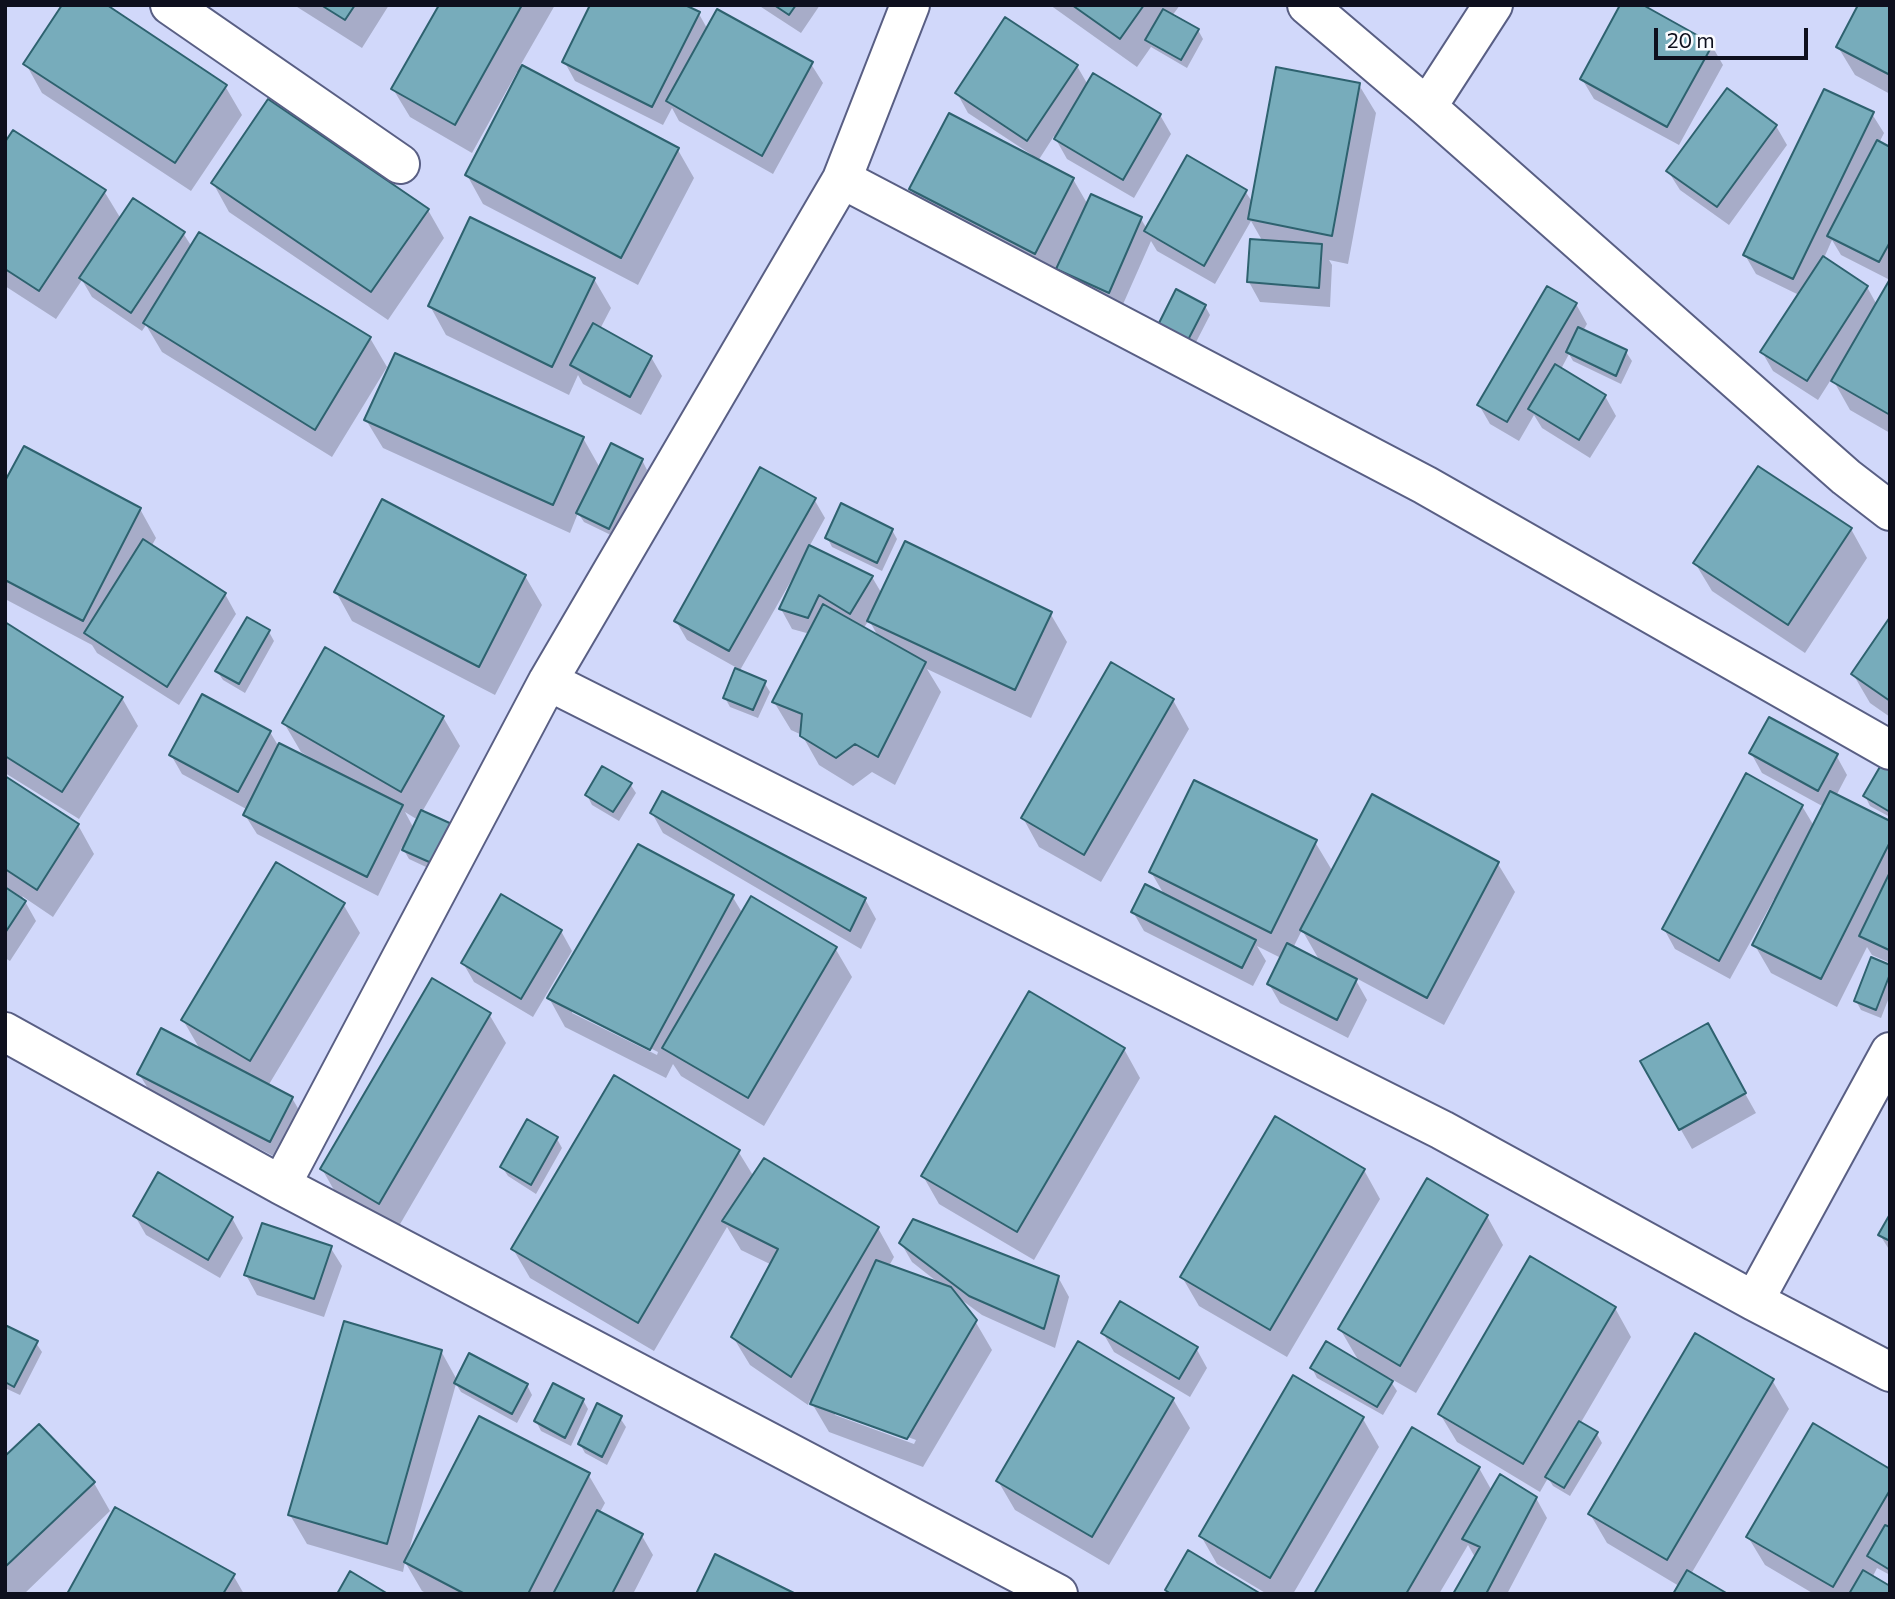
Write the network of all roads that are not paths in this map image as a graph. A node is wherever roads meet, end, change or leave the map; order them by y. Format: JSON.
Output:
{"nodes":[{"id":1,"x":170,"y":5,"type":"edge"},
{"id":2,"x":910,"y":5,"type":"edge"},
{"id":3,"x":1307,"y":5,"type":"edge"},
{"id":4,"x":1493,"y":5,"type":"edge"},
{"id":5,"x":1427,"y":107,"type":"junction"},
{"id":6,"x":400,"y":164,"type":"dead end"},
{"id":7,"x":842,"y":179,"type":"junction"},
{"id":8,"x":1890,"y":511,"type":"edge"},
{"id":9,"x":548,"y":681,"type":"junction"},
{"id":10,"x":1890,"y":750,"type":"edge"},
{"id":11,"x":5,"y":1032,"type":"edge"},
{"id":12,"x":1890,"y":1052,"type":"edge"},
{"id":13,"x":281,"y":1185,"type":"junction"},
{"id":14,"x":1754,"y":1301,"type":"junction"},
{"id":15,"x":1890,"y":1372,"type":"edge"},
{"id":16,"x":1058,"y":1594,"type":"edge"}],
"edges":[{"from":1,"to":6,"type":"street"},
{"from":2,"to":7,"type":"street"},
{"from":3,"to":5,"type":"street"},
{"from":4,"to":5,"type":"street"},
{"from":5,"to":8,"type":"street"},
{"from":7,"to":9,"type":"street"},
{"from":7,"to":10,"type":"street"},
{"from":9,"to":13,"type":"street"},
{"from":9,"to":14,"type":"street"},
{"from":11,"to":13,"type":"street"},
{"from":12,"to":14,"type":"street"},
{"from":13,"to":16,"type":"street"},
{"from":14,"to":15,"type":"street"}]}
